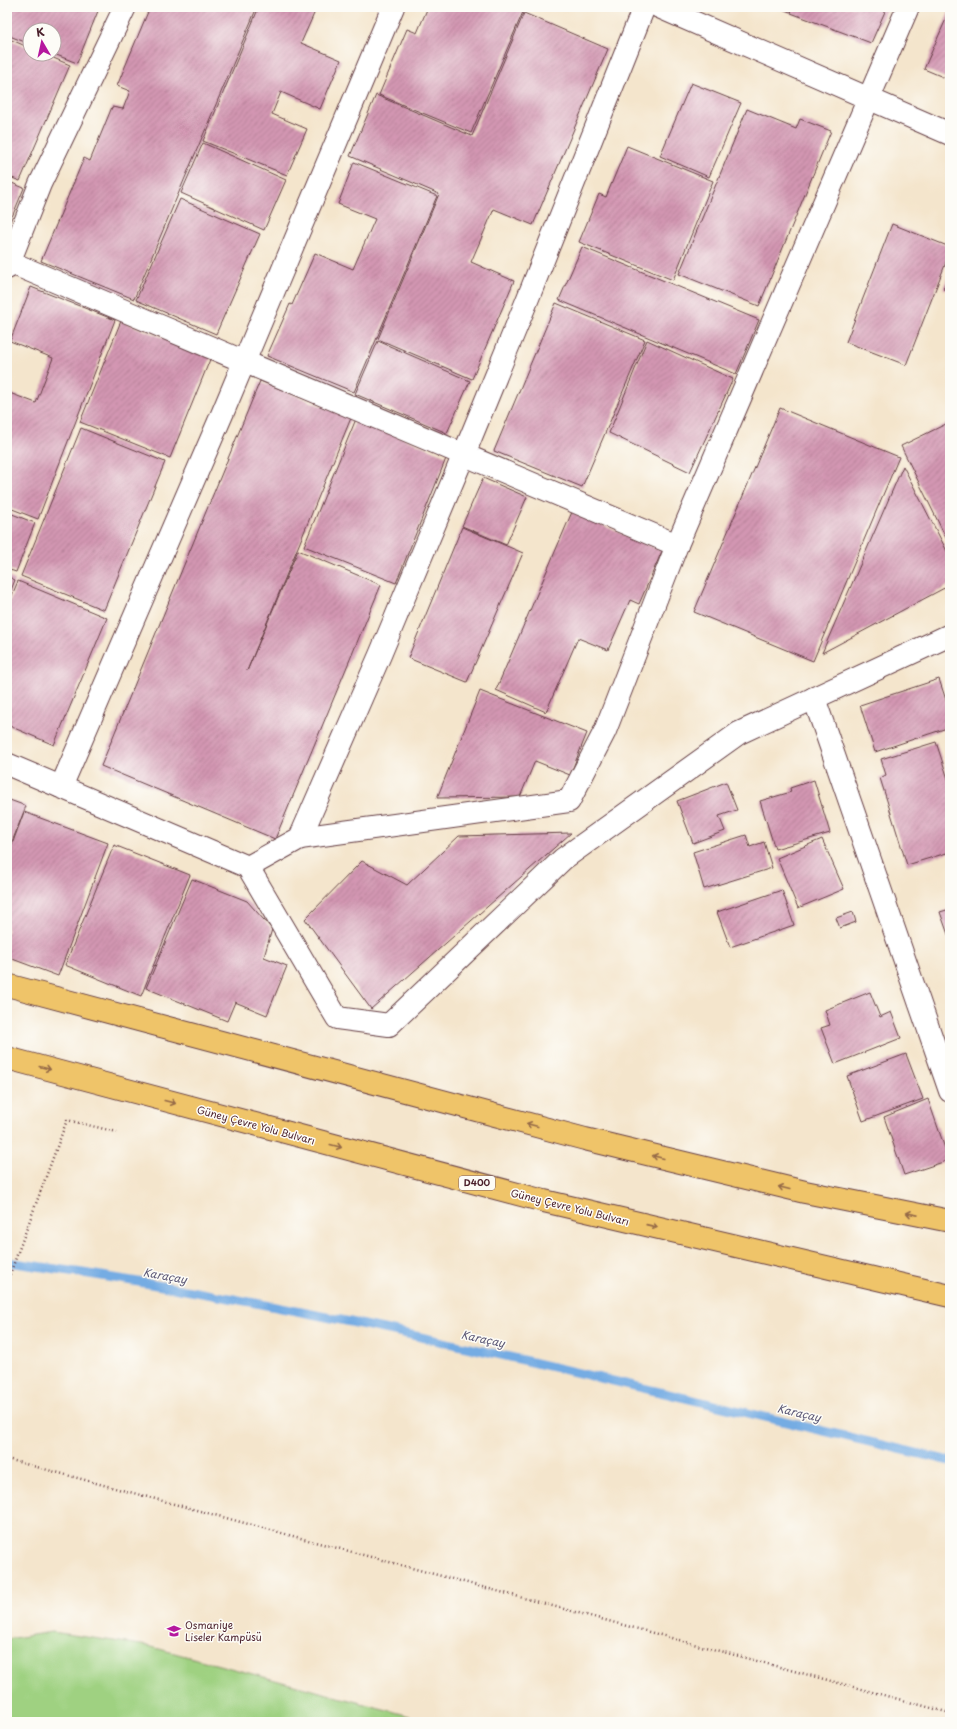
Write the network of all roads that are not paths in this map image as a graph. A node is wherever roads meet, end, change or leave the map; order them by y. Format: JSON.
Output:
{"nodes":[{"id":1,"x":125,"y":7,"type":"edge"},
{"id":2,"x":393,"y":7,"type":"edge"},
{"id":3,"x":644,"y":7,"type":"edge"},
{"id":4,"x":659,"y":7,"type":"edge"},
{"id":5,"x":908,"y":7,"type":"edge"},
{"id":6,"x":869,"y":98,"type":"junction"},
{"id":7,"x":950,"y":134,"type":"edge"},
{"id":8,"x":8,"y":264,"type":"edge"},
{"id":9,"x":245,"y":360,"type":"junction"},
{"id":10,"x":464,"y":454,"type":"junction"},
{"id":11,"x":677,"y":545,"type":"junction"},
{"id":12,"x":950,"y":635,"type":"edge"},
{"id":13,"x":814,"y":698,"type":"junction"},
{"id":14,"x":7,"y":764,"type":"edge"},
{"id":15,"x":61,"y":787,"type":"junction"},
{"id":16,"x":300,"y":838,"type":"junction"},
{"id":17,"x":248,"y":867,"type":"junction"},
{"id":18,"x":7,"y":985,"type":"edge"},
{"id":19,"x":7,"y":1058,"type":"edge"},
{"id":20,"x":950,"y":1091,"type":"edge"},
{"id":21,"x":950,"y":1221,"type":"edge"},
{"id":22,"x":950,"y":1296,"type":"edge"}],
"edges":[{"from":1,"to":8,"type":"street"},
{"from":2,"to":9,"type":"street"},
{"from":3,"to":10,"type":"street"},
{"from":4,"to":6,"type":"street"},
{"from":5,"to":6,"type":"street"},
{"from":6,"to":7,"type":"street"},
{"from":6,"to":11,"type":"street"},
{"from":8,"to":9,"type":"street"},
{"from":9,"to":10,"type":"street"},
{"from":9,"to":15,"type":"street"},
{"from":10,"to":11,"type":"street"},
{"from":10,"to":16,"type":"street"},
{"from":11,"to":16,"type":"street"},
{"from":12,"to":13,"type":"street"},
{"from":13,"to":17,"type":"street"},
{"from":13,"to":20,"type":"street"},
{"from":14,"to":15,"type":"street"},
{"from":15,"to":17,"type":"street"},
{"from":16,"to":17,"type":"street"},
{"from":21,"to":18,"type":"highway","one_way":true},
{"from":19,"to":22,"type":"highway","name":"Güney Çevre Yolu Bulvarı","number":"D400","one_way":true}]}
